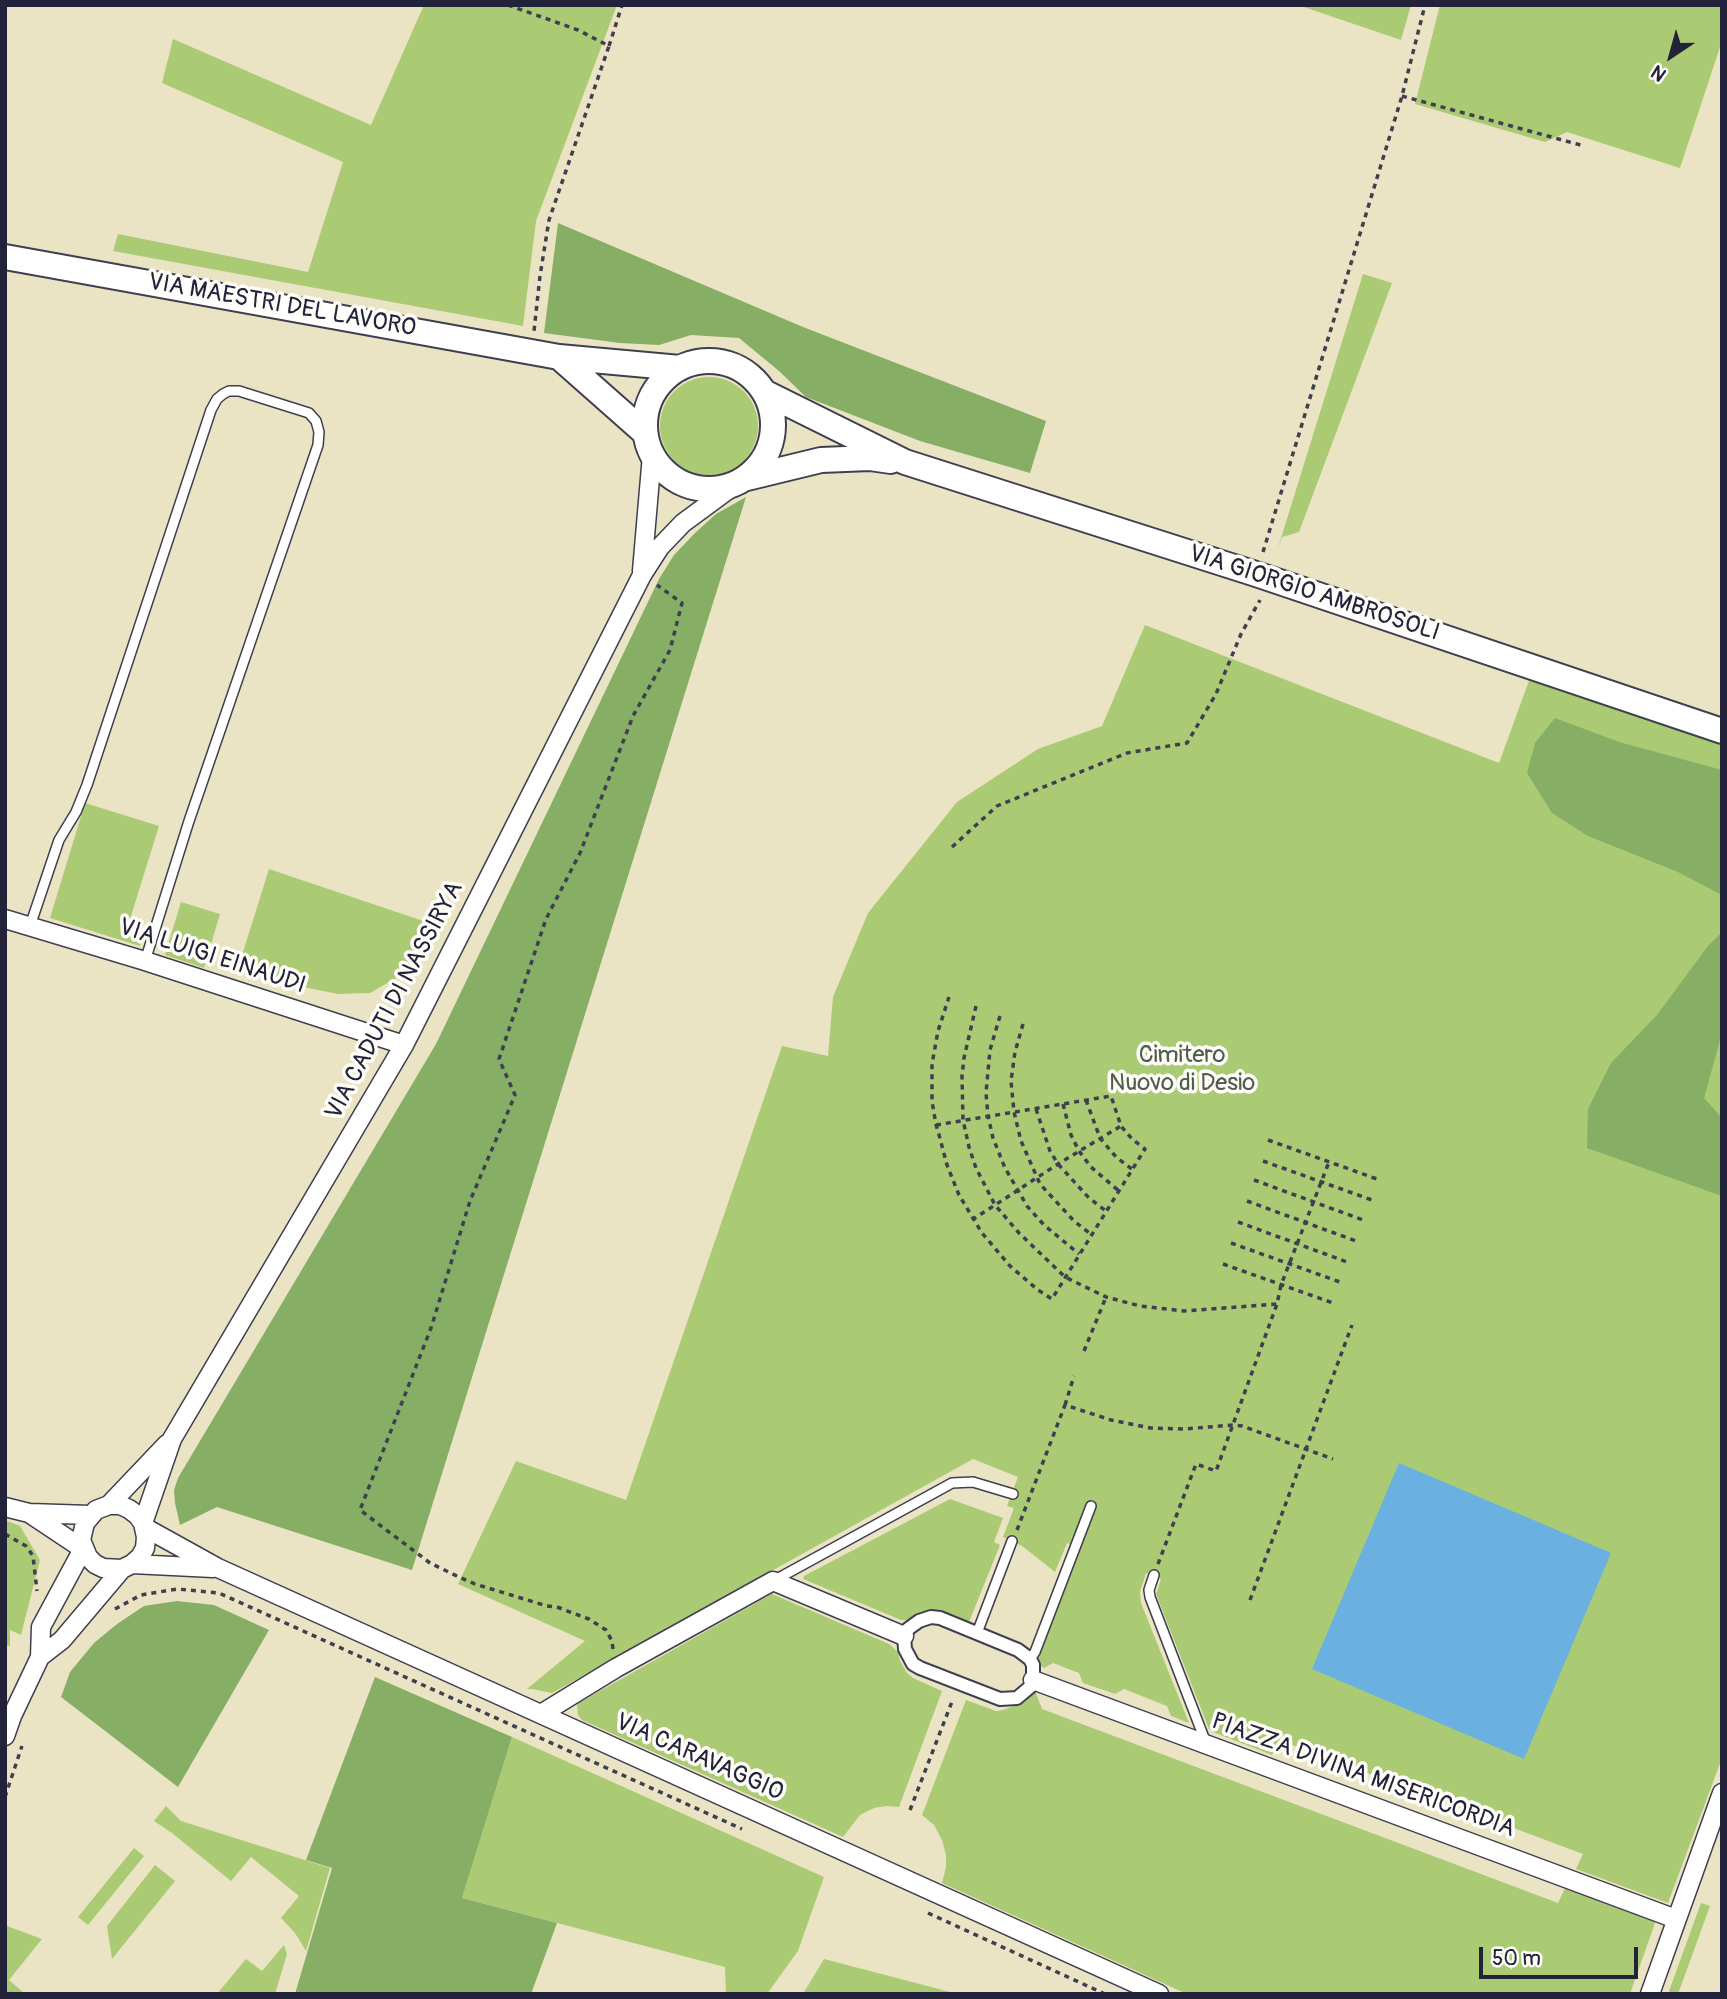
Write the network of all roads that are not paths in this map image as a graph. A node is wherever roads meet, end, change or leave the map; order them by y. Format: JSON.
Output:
{"nodes":[{"id":1,"x":5,"y":257,"type":"edge"},
{"id":2,"x":559,"y":357,"type":"junction"},
{"id":3,"x":680,"y":368,"type":"junction"},
{"id":4,"x":764,"y":391,"type":"junction"},
{"id":5,"x":649,"y":444,"type":"junction"},
{"id":6,"x":905,"y":462,"type":"junction"},
{"id":7,"x":742,"y":481,"type":"junction"},
{"id":8,"x":642,"y":575,"type":"junction"},
{"id":9,"x":1722,"y":731,"type":"edge"},
{"id":10,"x":5,"y":919,"type":"edge"},
{"id":11,"x":30,"y":926,"type":"junction"},
{"id":12,"x":145,"y":961,"type":"junction"},
{"id":13,"x":404,"y":1045,"type":"junction"},
{"id":14,"x":172,"y":1439,"type":"junction"},
{"id":15,"x":1013,"y":1494,"type":"dead end"},
{"id":16,"x":109,"y":1505,"type":"junction"},
{"id":17,"x":1091,"y":1506,"type":"dead end"},
{"id":18,"x":5,"y":1507,"type":"edge"},
{"id":19,"x":29,"y":1513,"type":"junction"},
{"id":20,"x":90,"y":1515,"type":"junction"},
{"id":21,"x":144,"y":1525,"type":"junction"},
{"id":22,"x":1012,"y":1541,"type":"road end"},
{"id":23,"x":83,"y":1549,"type":"junction"},
{"id":24,"x":127,"y":1566,"type":"junction"},
{"id":25,"x":218,"y":1568,"type":"junction"},
{"id":26,"x":1154,"y":1575,"type":"road end"},
{"id":27,"x":773,"y":1581,"type":"junction"},
{"id":28,"x":978,"y":1633,"type":"junction"},
{"id":29,"x":904,"y":1636,"type":"junction"},
{"id":30,"x":40,"y":1657,"type":"junction"},
{"id":31,"x":1030,"y":1659,"type":"junction"},
{"id":32,"x":1033,"y":1680,"type":"junction"},
{"id":33,"x":541,"y":1714,"type":"junction"},
{"id":34,"x":5,"y":1736,"type":"edge"},
{"id":35,"x":1206,"y":1743,"type":"junction"},
{"id":36,"x":1722,"y":1793,"type":"edge"},
{"id":37,"x":1676,"y":1919,"type":"junction"},
{"id":38,"x":1158,"y":1994,"type":"edge"},
{"id":39,"x":1650,"y":1994,"type":"edge"}],
"edges":[{"from":1,"to":2,"type":"main road","name":"VIA MAESTRI DEL LAVORO"},
{"from":2,"to":3,"type":"main road","name":"VIA MAESTRI DEL LAVORO"},
{"from":2,"to":5,"type":"main road","name":"VIA MAESTRI DEL LAVORO"},
{"from":3,"to":4,"type":"main road"},
{"from":3,"to":5,"type":"main road"},
{"from":4,"to":6,"type":"main road","name":"VIA GIORGIO AMBROSOLI"},
{"from":4,"to":7,"type":"main road"},
{"from":5,"to":7,"type":"main road"},
{"from":5,"to":8,"type":"street","name":"VIA CADUTI DI NASSIRYA"},
{"from":6,"to":7,"type":"main road","name":"VIA GIORGIO AMBROSOLI"},
{"from":6,"to":9,"type":"main road","name":"VIA GIORGIO AMBROSOLI"},
{"from":7,"to":8,"type":"street","name":"VIA CADUTI DI NASSIRYA"},
{"from":8,"to":13,"type":"street","name":"VIA CADUTI DI NASSIRYA"},
{"from":10,"to":11,"type":"street","name":"VIA LUIGI EINAUDI"},
{"from":11,"to":12,"type":"street","name":"VIA LUIGI EINAUDI"},
{"from":11,"to":12,"type":"lane"},
{"from":12,"to":13,"type":"street","name":"VIA LUIGI EINAUDI"},
{"from":13,"to":14,"type":"street","name":"VIA CADUTI DI NASSIRYA"},
{"from":14,"to":16,"type":"street","name":"VIA CADUTI DI NASSIRYA"},
{"from":14,"to":21,"type":"street","name":"VIA CADUTI DI NASSIRYA"},
{"from":15,"to":27,"type":"lane"},
{"from":16,"to":20,"type":"street"},
{"from":16,"to":21,"type":"street"},
{"from":17,"to":31,"type":"lane"},
{"from":18,"to":19,"type":"street"},
{"from":19,"to":20,"type":"street"},
{"from":19,"to":23,"type":"street"},
{"from":20,"to":23,"type":"street"},
{"from":21,"to":24,"type":"street"},
{"from":21,"to":25,"type":"street","name":"VIA CARAVAGGIO"},
{"from":22,"to":28,"type":"lane"},
{"from":23,"to":24,"type":"street"},
{"from":23,"to":30,"type":"street"},
{"from":24,"to":25,"type":"street","name":"VIA CARAVAGGIO"},
{"from":24,"to":30,"type":"street"},
{"from":25,"to":33,"type":"street","name":"VIA CARAVAGGIO"},
{"from":26,"to":35,"type":"lane"},
{"from":27,"to":29,"type":"street"},
{"from":27,"to":33,"type":"street"},
{"from":28,"to":29,"type":"street"},
{"from":28,"to":31,"type":"street"},
{"from":29,"to":32,"type":"street"},
{"from":30,"to":34,"type":"street"},
{"from":31,"to":32,"type":"street"},
{"from":32,"to":35,"type":"street","name":"PIAZZA DIVINA MISERICORDIA"},
{"from":33,"to":38,"type":"street","name":"VIA CARAVAGGIO"},
{"from":35,"to":37,"type":"street","name":"PIAZZA DIVINA MISERICORDIA"},
{"from":36,"to":37,"type":"street"},
{"from":37,"to":39,"type":"street"}]}
